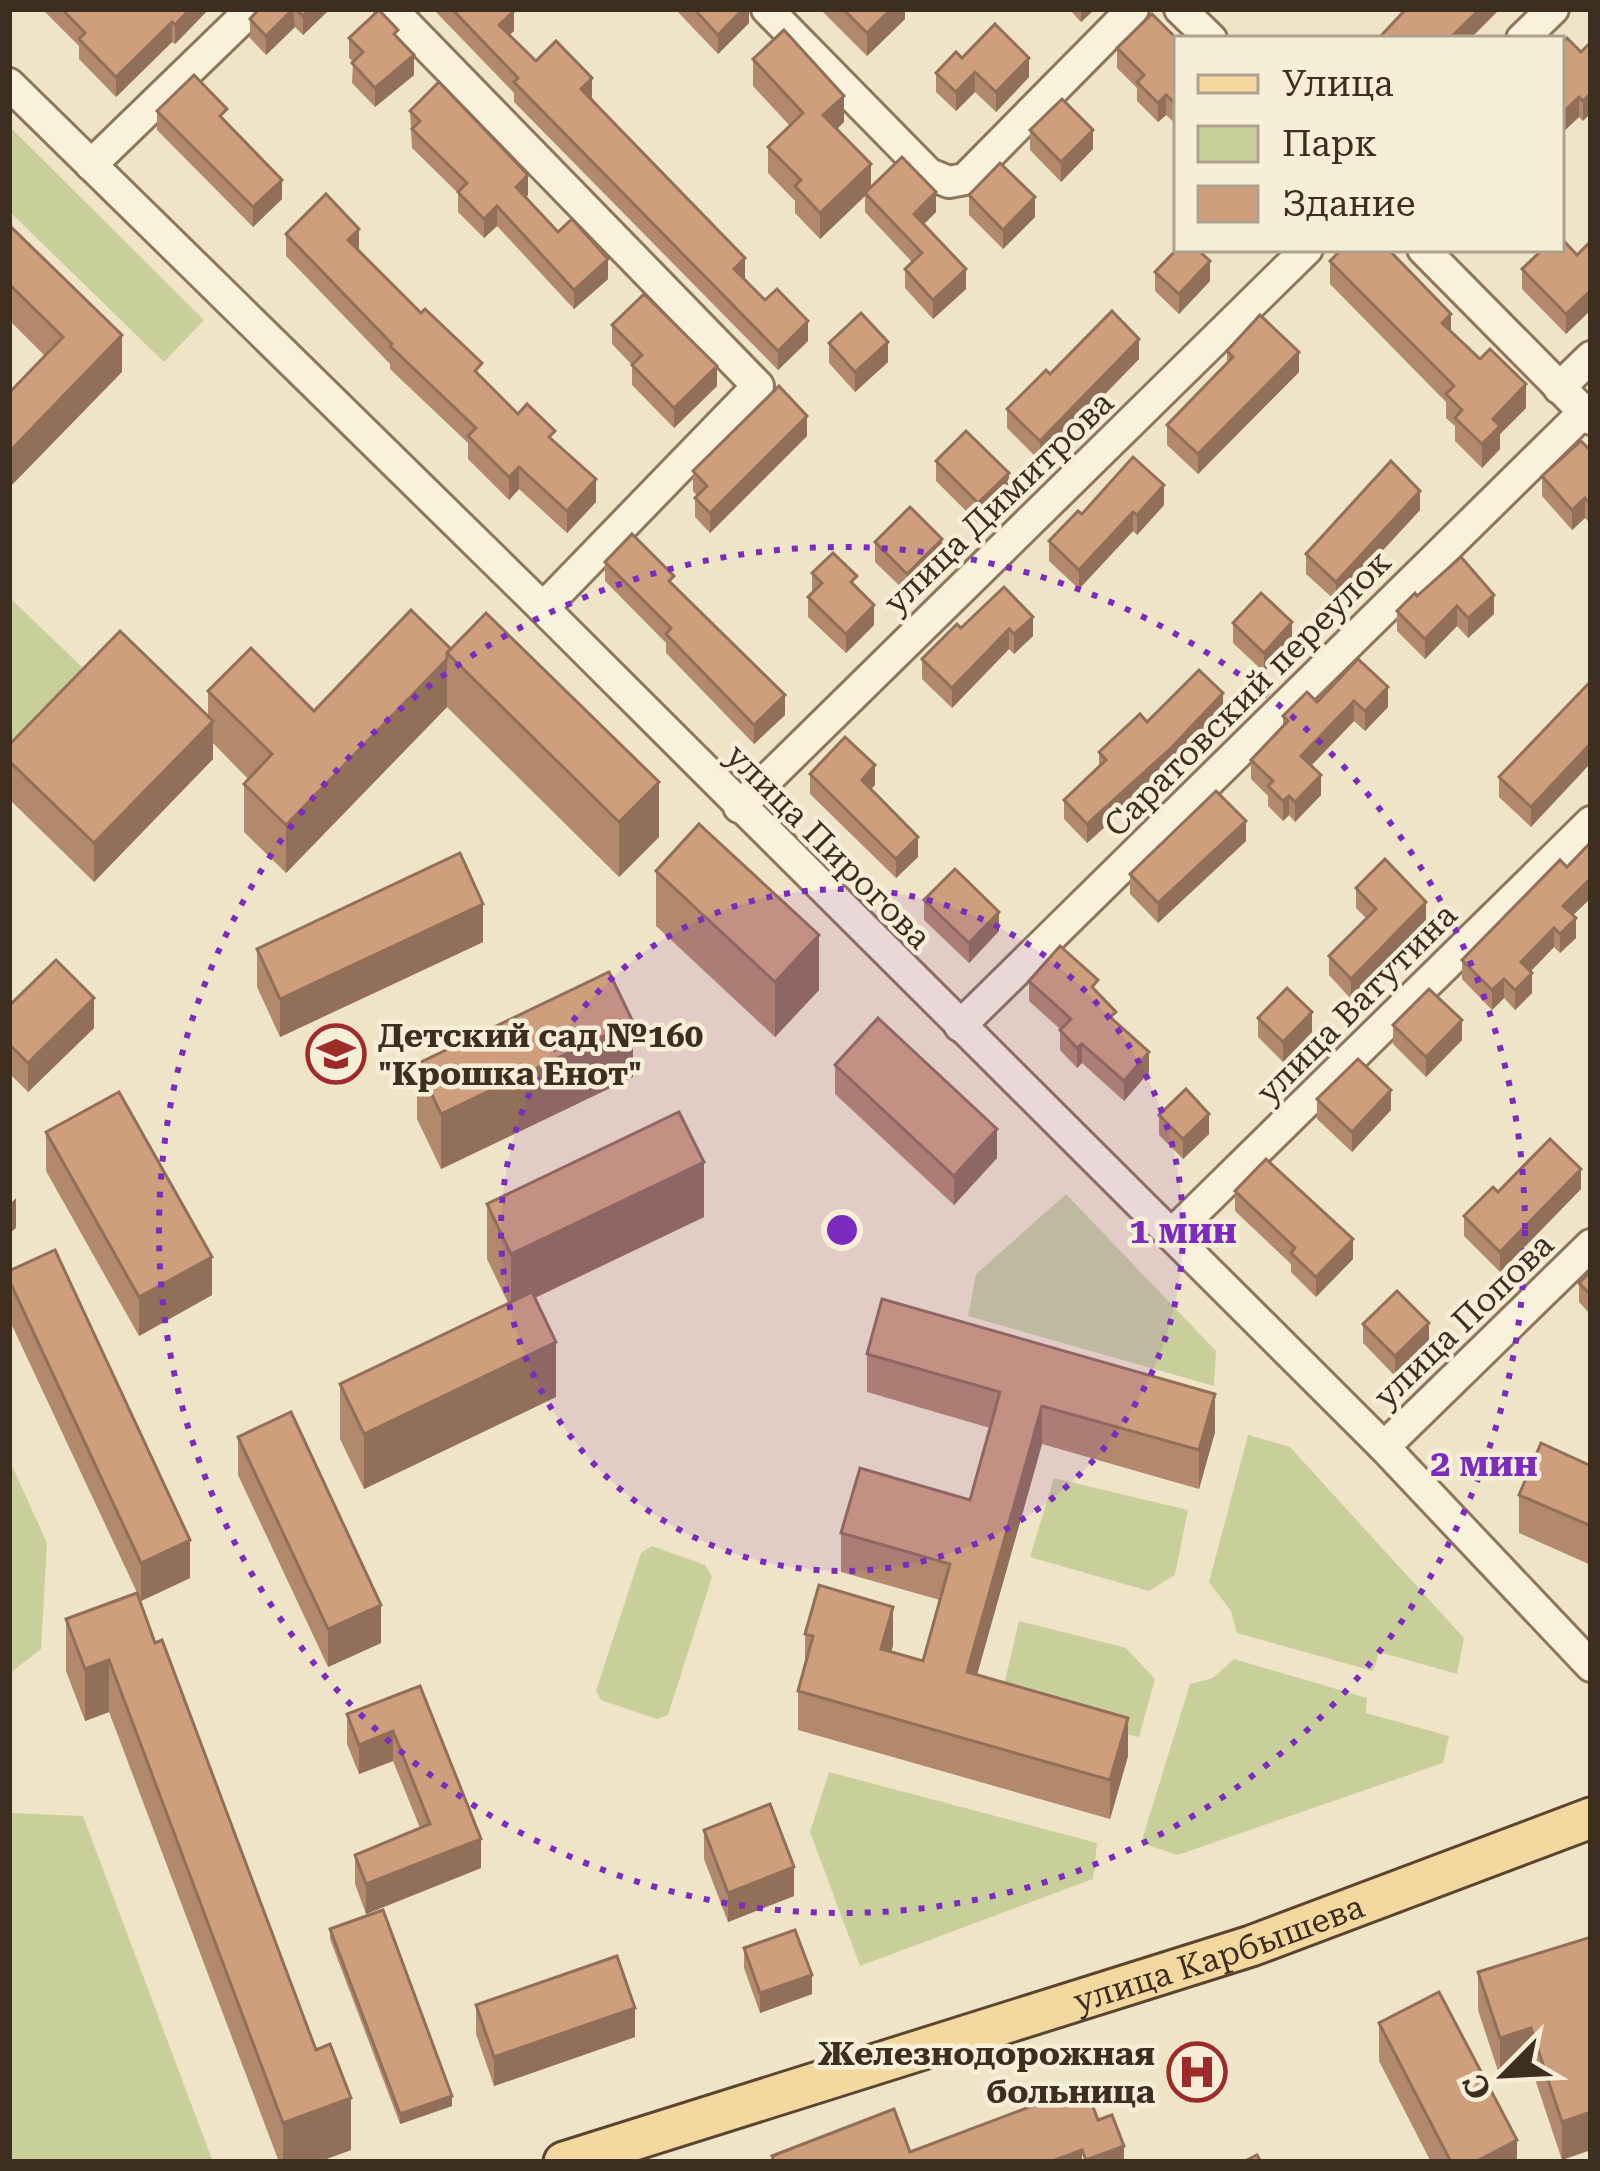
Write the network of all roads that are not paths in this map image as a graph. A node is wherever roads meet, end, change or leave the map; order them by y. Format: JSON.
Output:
{"nodes":[{"id":1,"x":252,"y":9,"type":"edge"},
{"id":2,"x":391,"y":9,"type":"edge"},
{"id":3,"x":767,"y":9,"type":"edge"},
{"id":4,"x":1133,"y":9,"type":"edge"},
{"id":5,"x":1180,"y":9,"type":"edge"},
{"id":6,"x":1553,"y":9,"type":"edge"},
{"id":7,"x":1208,"y":36,"type":"edge"},
{"id":8,"x":1525,"y":36,"type":"edge"},
{"id":9,"x":9,"y":84,"type":"edge"},
{"id":10,"x":91,"y":165,"type":"junction"},
{"id":11,"x":1304,"y":252,"type":"edge"},
{"id":12,"x":1426,"y":252,"type":"edge"},
{"id":13,"x":1591,"y":357,"type":"edge"},
{"id":14,"x":1559,"y":388,"type":"junction"},
{"id":15,"x":1588,"y":415,"type":"edge"},
{"id":16,"x":543,"y":608,"type":"junction"},
{"id":17,"x":739,"y":807,"type":"junction"},
{"id":18,"x":1591,"y":821,"type":"edge"},
{"id":19,"x":960,"y":1026,"type":"junction"},
{"id":20,"x":1171,"y":1235,"type":"junction"},
{"id":21,"x":1591,"y":1245,"type":"edge"},
{"id":22,"x":1384,"y":1447,"type":"junction"},
{"id":23,"x":1591,"y":1666,"type":"edge"},
{"id":24,"x":1591,"y":1818,"type":"edge"},
{"id":25,"x":565,"y":2162,"type":"edge"}],
"edges":[{"from":1,"to":10,"type":"street"},
{"from":2,"to":16,"type":"street"},
{"from":3,"to":4,"type":"street"},
{"from":5,"to":7,"type":"street"},
{"from":6,"to":8,"type":"street"},
{"from":9,"to":10,"type":"street","name":"улица Пирогова"},
{"from":10,"to":16,"type":"street","name":"улица Пирогова"},
{"from":11,"to":17,"type":"street","name":"улица Димитрова"},
{"from":12,"to":14,"type":"street"},
{"from":13,"to":14,"type":"street"},
{"from":14,"to":15,"type":"street"},
{"from":15,"to":19,"type":"street","name":"Саратовский переулок"},
{"from":16,"to":17,"type":"street","name":"улица Пирогова"},
{"from":17,"to":19,"type":"street","name":"улица Пирогова"},
{"from":18,"to":20,"type":"street","name":"улица Ватутина"},
{"from":19,"to":20,"type":"street","name":"улица Пирогова"},
{"from":20,"to":22,"type":"street","name":"улица Пирогова"},
{"from":21,"to":22,"type":"street","name":"улица Попова"},
{"from":22,"to":23,"type":"street","name":"улица Пирогова"},
{"from":24,"to":25,"type":"main road","name":"улица Карбышева"}]}
